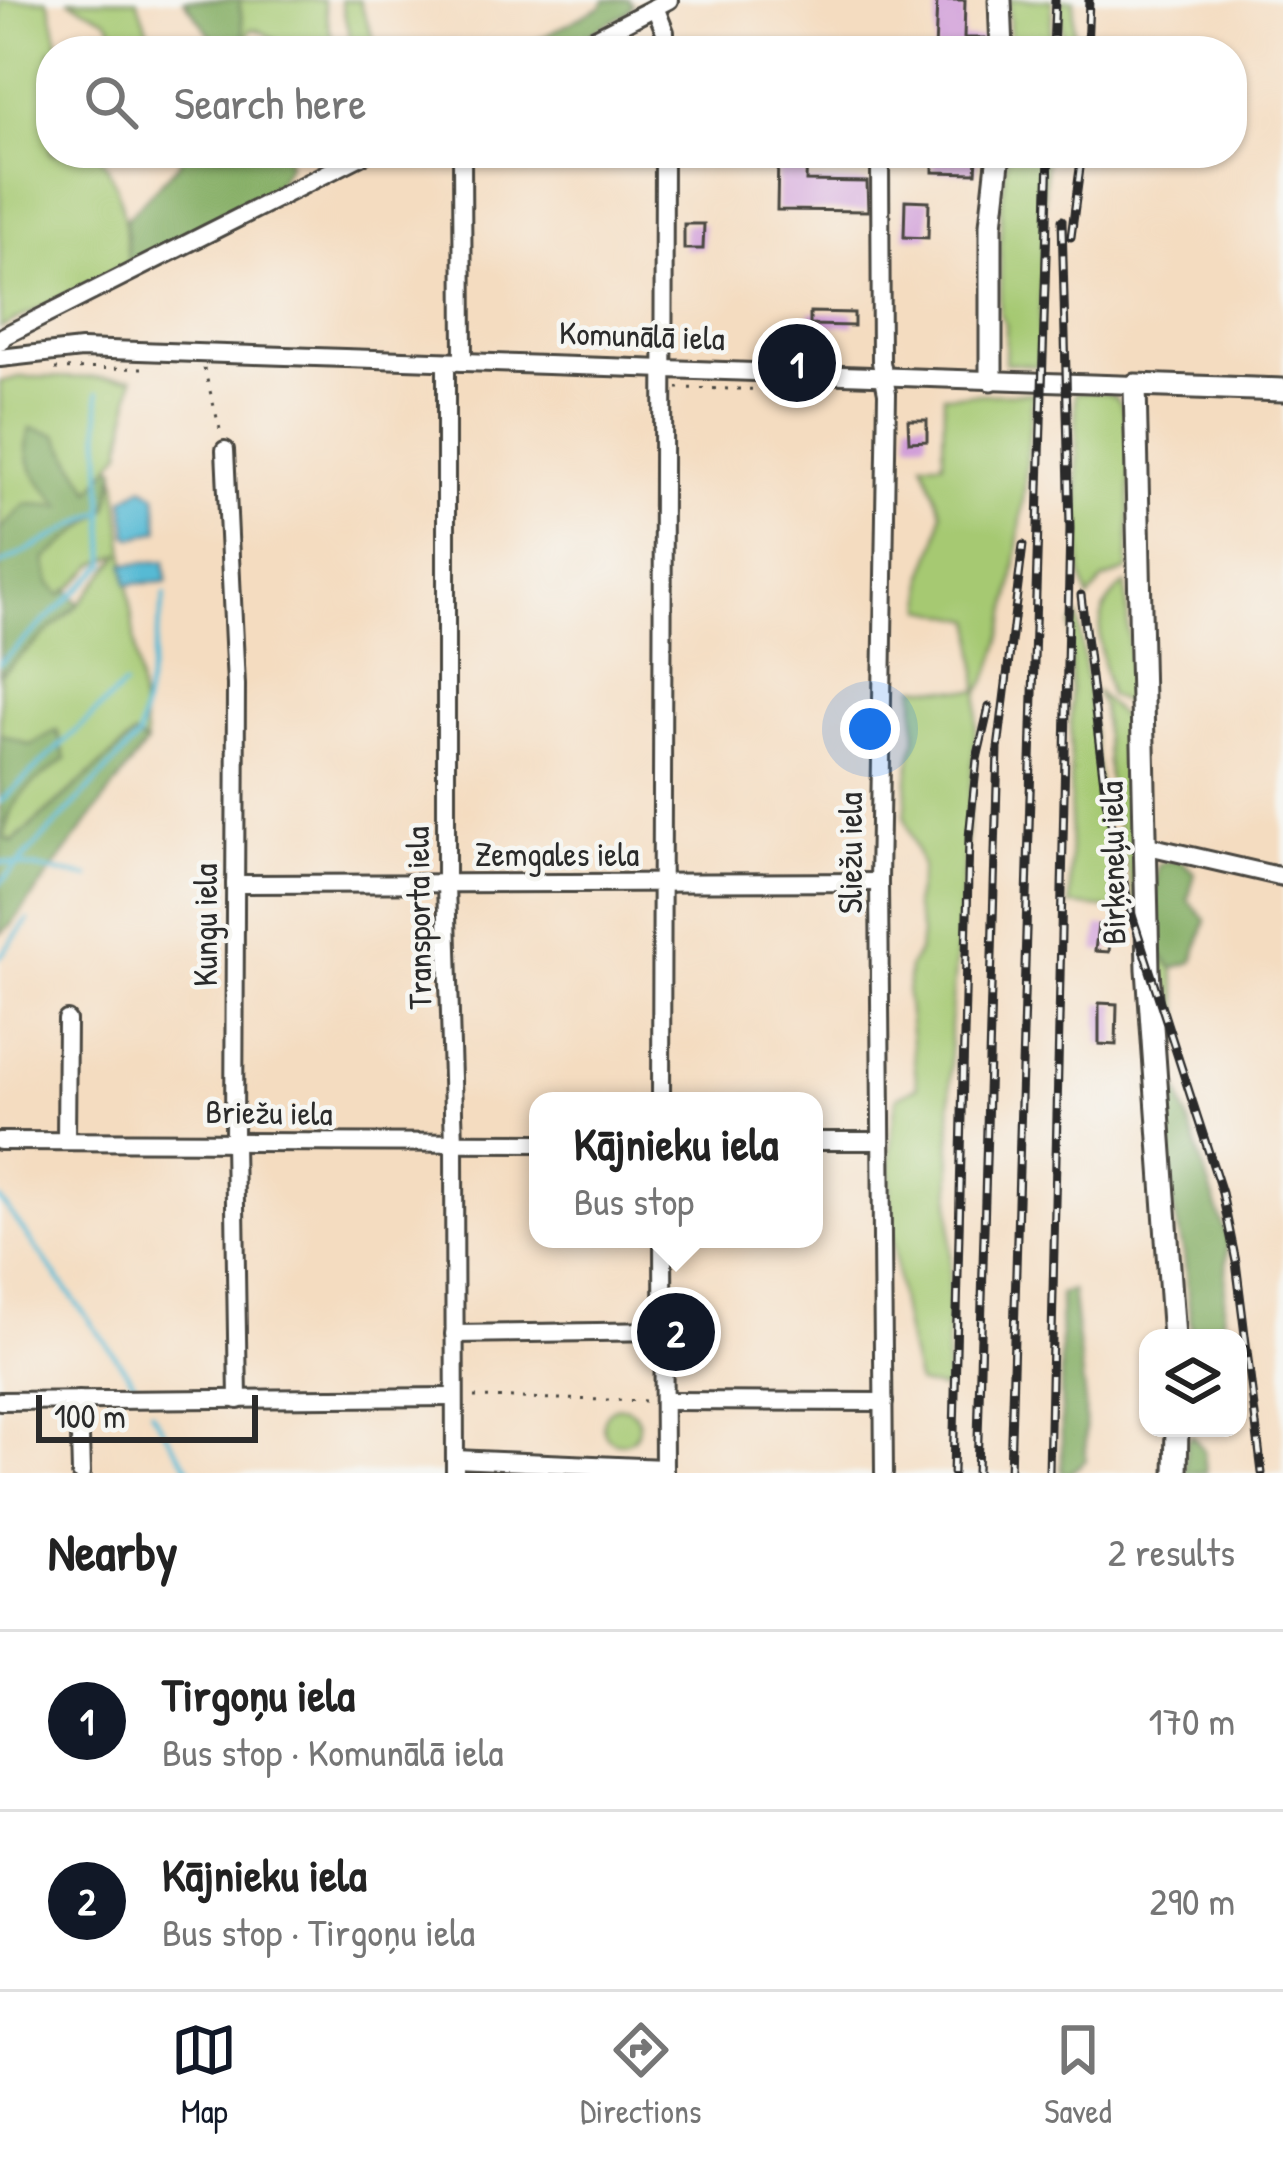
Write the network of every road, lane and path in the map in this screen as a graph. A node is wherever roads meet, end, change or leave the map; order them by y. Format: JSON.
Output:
{"nodes":[{"id":1,"x":1000,"y":0,"type":"edge"},
{"id":2,"x":662,"y":4,"type":"edge"},
{"id":3,"x":599,"y":36,"type":"edge"},
{"id":4,"x":665,"y":36,"type":"edge"},
{"id":5,"x":1001,"y":36,"type":"edge"},
{"id":6,"x":337,"y":168,"type":"edge"},
{"id":7,"x":461,"y":168,"type":"edge"},
{"id":8,"x":664,"y":168,"type":"edge"},
{"id":9,"x":880,"y":168,"type":"edge"},
{"id":10,"x":997,"y":168,"type":"edge"},
{"id":11,"x":0,"y":343,"type":"edge"},
{"id":12,"x":0,"y":358,"type":"edge"},
{"id":13,"x":455,"y":362,"type":"junction"},
{"id":14,"x":204,"y":366,"type":"dead end"},
{"id":15,"x":662,"y":369,"type":"junction"},
{"id":16,"x":884,"y":375,"type":"junction"},
{"id":17,"x":991,"y":380,"type":"junction"},
{"id":18,"x":1135,"y":386,"type":"junction"},
{"id":19,"x":1283,"y":390,"type":"edge"},
{"id":20,"x":225,"y":450,"type":"joint"},
{"id":21,"x":1144,"y":845,"type":"junction"},
{"id":22,"x":1283,"y":877,"type":"edge"},
{"id":23,"x":879,"y":882,"type":"junction"},
{"id":24,"x":235,"y":884,"type":"junction"},
{"id":25,"x":446,"y":884,"type":"junction"},
{"id":26,"x":662,"y":884,"type":"junction"},
{"id":27,"x":67,"y":1020,"type":"dead end"},
{"id":28,"x":661,"y":1092,"type":"edge"},
{"id":29,"x":66,"y":1140,"type":"junction"},
{"id":30,"x":0,"y":1141,"type":"edge"},
{"id":31,"x":234,"y":1141,"type":"junction"},
{"id":32,"x":823,"y":1141,"type":"edge"},
{"id":33,"x":881,"y":1141,"type":"junction"},
{"id":34,"x":529,"y":1143,"type":"edge"},
{"id":35,"x":454,"y":1144,"type":"junction"},
{"id":36,"x":663,"y":1248,"type":"edge"},
{"id":37,"x":1174,"y":1329,"type":"edge"},
{"id":38,"x":664,"y":1330,"type":"junction"},
{"id":39,"x":454,"y":1334,"type":"junction"},
{"id":40,"x":452,"y":1396,"type":"junction"},
{"id":41,"x":79,"y":1400,"type":"junction"},
{"id":42,"x":238,"y":1400,"type":"junction"},
{"id":43,"x":0,"y":1401,"type":"edge"},
{"id":44,"x":664,"y":1401,"type":"junction"},
{"id":45,"x":884,"y":1402,"type":"junction"},
{"id":46,"x":1177,"y":1437,"type":"edge"},
{"id":47,"x":455,"y":1466,"type":"edge"},
{"id":48,"x":664,"y":1470,"type":"edge"},
{"id":49,"x":81,"y":1473,"type":"edge"},
{"id":50,"x":884,"y":1473,"type":"edge"},
{"id":51,"x":1176,"y":1473,"type":"edge"}],
"edges":[{"from":1,"to":5,"type":"main road"},
{"from":2,"to":3,"type":"street"},
{"from":2,"to":4,"type":"street"},
{"from":6,"to":11,"type":"street"},
{"from":7,"to":13,"type":"street","name":"Transporta iela"},
{"from":8,"to":15,"type":"street"},
{"from":9,"to":16,"type":"street","name":"Sliežu iela"},
{"from":10,"to":17,"type":"main road"},
{"from":12,"to":13,"type":"street","name":"Komunālā iela"},
{"from":13,"to":15,"type":"street","name":"Komunālā iela"},
{"from":13,"to":25,"type":"street","name":"Transporta iela"},
{"from":14,"to":20,"type":"path"},
{"from":15,"to":16,"type":"street","name":"Komunālā iela"},
{"from":15,"to":26,"type":"street"},
{"from":16,"to":17,"type":"street","name":"Komunālā iela"},
{"from":16,"to":23,"type":"street","name":"Sliežu iela"},
{"from":17,"to":18,"type":"street","name":"Komunālā iela"},
{"from":18,"to":19,"type":"main road","name":"Komunālā iela"},
{"from":18,"to":21,"type":"main road","name":"Birķeneļu iela"},
{"from":20,"to":24,"type":"street","name":"Kungu iela"},
{"from":21,"to":22,"type":"street"},
{"from":21,"to":37,"type":"main road","name":"Birķeneļu iela"},
{"from":23,"to":26,"type":"street","name":"Zemgales iela"},
{"from":23,"to":33,"type":"street","name":"Sliežu iela"},
{"from":24,"to":25,"type":"street","name":"Zemgales iela"},
{"from":24,"to":31,"type":"street","name":"Kungu iela"},
{"from":25,"to":26,"type":"street","name":"Zemgales iela"},
{"from":25,"to":35,"type":"street","name":"Transporta iela"},
{"from":26,"to":28,"type":"street"},
{"from":27,"to":29,"type":"street"},
{"from":29,"to":30,"type":"street","name":"Briežu iela"},
{"from":29,"to":31,"type":"street","name":"Briežu iela"},
{"from":31,"to":35,"type":"street","name":"Briežu iela"},
{"from":31,"to":42,"type":"street","name":"Kungu iela"},
{"from":32,"to":33,"type":"street"},
{"from":33,"to":45,"type":"street","name":"Sliežu iela"},
{"from":34,"to":35,"type":"street","name":"Briežu iela"},
{"from":35,"to":39,"type":"street","name":"Transporta iela"},
{"from":36,"to":38,"type":"street"},
{"from":38,"to":39,"type":"street"},
{"from":38,"to":44,"type":"street"},
{"from":39,"to":40,"type":"street","name":"Transporta iela"},
{"from":40,"to":42,"type":"street"},
{"from":40,"to":44,"type":"path"},
{"from":40,"to":47,"type":"street","name":"Transporta iela"},
{"from":41,"to":42,"type":"street"},
{"from":41,"to":43,"type":"street"},
{"from":41,"to":49,"type":"street"},
{"from":44,"to":45,"type":"street"},
{"from":44,"to":48,"type":"street"},
{"from":45,"to":50,"type":"street","name":"Sliežu iela"},
{"from":46,"to":51,"type":"main road"},
{"from":47,"to":48,"type":"street"}]}
